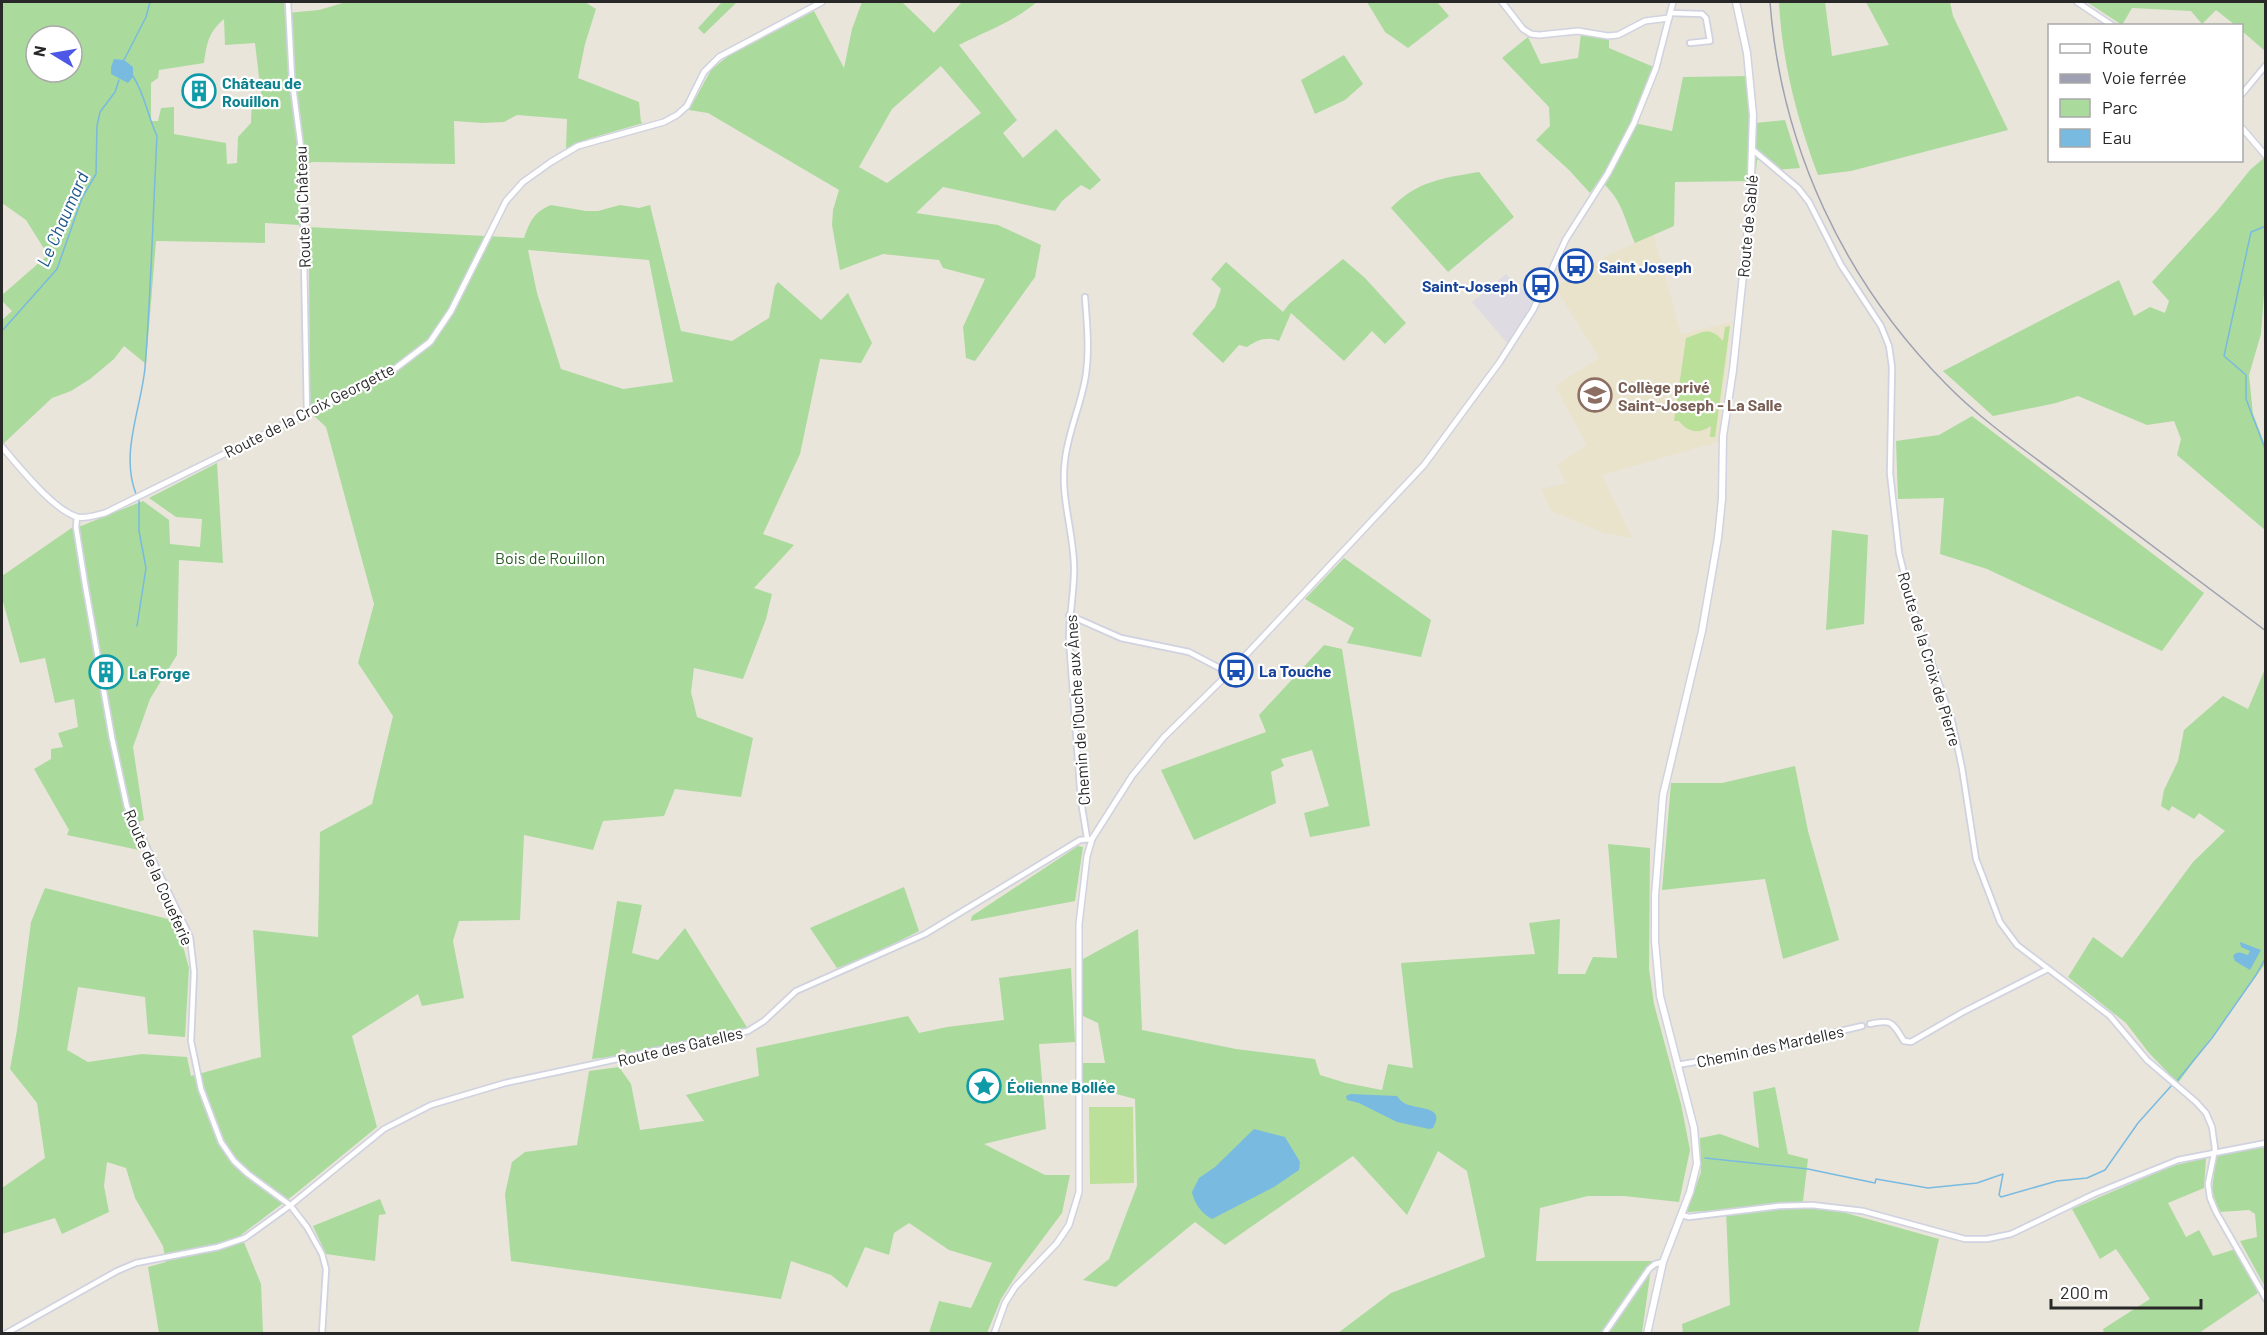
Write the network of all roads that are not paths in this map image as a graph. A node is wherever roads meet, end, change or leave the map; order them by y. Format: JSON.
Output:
{"nodes":[{"id":1,"x":288,"y":2,"type":"edge"},
{"id":2,"x":822,"y":2,"type":"edge"},
{"id":3,"x":1502,"y":2,"type":"edge"},
{"id":4,"x":1673,"y":2,"type":"edge"},
{"id":5,"x":1736,"y":2,"type":"edge"},
{"id":6,"x":2077,"y":2,"type":"edge"},
{"id":7,"x":1670,"y":16,"type":"junction"},
{"id":8,"x":2109,"y":24,"type":"edge"},
{"id":9,"x":1690,"y":43,"type":"dead end"},
{"id":10,"x":2265,"y":65,"type":"edge"},
{"id":11,"x":2243,"y":92,"type":"edge"},
{"id":12,"x":2243,"y":130,"type":"edge"},
{"id":13,"x":1753,"y":150,"type":"junction"},
{"id":14,"x":2265,"y":153,"type":"edge"},
{"id":15,"x":1085,"y":297,"type":"dead end"},
{"id":16,"x":307,"y":413,"type":"junction"},
{"id":17,"x":2,"y":447,"type":"edge"},
{"id":18,"x":77,"y":517,"type":"junction"},
{"id":19,"x":1069,"y":615,"type":"junction"},
{"id":20,"x":1229,"y":673,"type":"junction"},
{"id":21,"x":1090,"y":838,"type":"junction"},
{"id":22,"x":2048,"y":969,"type":"junction"},
{"id":23,"x":1870,"y":1024,"type":"dead end"},
{"id":24,"x":1862,"y":1026,"type":"dead end"},
{"id":25,"x":1677,"y":1065,"type":"junction"},
{"id":26,"x":2265,"y":1143,"type":"edge"},
{"id":27,"x":2214,"y":1152,"type":"junction"},
{"id":28,"x":290,"y":1205,"type":"junction"},
{"id":29,"x":1681,"y":1215,"type":"junction"},
{"id":30,"x":1663,"y":1262,"type":"junction"},
{"id":31,"x":2265,"y":1299,"type":"edge"},
{"id":32,"x":5,"y":1334,"type":"edge"},
{"id":33,"x":322,"y":1334,"type":"edge"},
{"id":34,"x":994,"y":1334,"type":"edge"},
{"id":35,"x":1604,"y":1334,"type":"edge"},
{"id":36,"x":1647,"y":1334,"type":"edge"}],
"edges":[{"from":1,"to":16,"type":"street","name":"Route du Château"},
{"from":2,"to":16,"type":"street","name":"Route de la Croix Georgette"},
{"from":3,"to":7,"type":"street"},
{"from":4,"to":7,"type":"street"},
{"from":5,"to":13,"type":"main road","name":"Route de Sablé"},
{"from":6,"to":8,"type":"street"},
{"from":7,"to":9,"type":"street"},
{"from":7,"to":20,"type":"street"},
{"from":10,"to":11,"type":"street"},
{"from":12,"to":14,"type":"street"},
{"from":13,"to":22,"type":"street","name":"Route de la Croix de Pierre"},
{"from":13,"to":25,"type":"main road","name":"Route de Sablé"},
{"from":15,"to":19,"type":"street","name":"Chemin de l'Ouche aux Ânes"},
{"from":16,"to":18,"type":"street","name":"Route de la Croix Georgette"},
{"from":17,"to":18,"type":"street"},
{"from":18,"to":28,"type":"street","name":"Route de la Coueferie"},
{"from":19,"to":20,"type":"street"},
{"from":19,"to":21,"type":"street","name":"Chemin de l'Ouche aux Ânes"},
{"from":20,"to":21,"type":"street"},
{"from":21,"to":28,"type":"street","name":"Route des Gatelles"},
{"from":21,"to":34,"type":"street"},
{"from":22,"to":23,"type":"street"},
{"from":22,"to":27,"type":"street","name":"Route de la Croix de Pierre"},
{"from":24,"to":25,"type":"street","name":"Chemin des Mardelles"},
{"from":25,"to":29,"type":"main road","name":"Route de Sablé"},
{"from":26,"to":27,"type":"street"},
{"from":27,"to":29,"type":"street"},
{"from":27,"to":31,"type":"street","name":"Route de la Croix de Pierre"},
{"from":28,"to":32,"type":"street","name":"Route des Gatelles"},
{"from":28,"to":33,"type":"street","name":"Route de la Coueferie"},
{"from":29,"to":30,"type":"main road","name":"Route de Sablé"},
{"from":30,"to":35,"type":"street"},
{"from":30,"to":36,"type":"main road","name":"Route de Sablé"}]}
